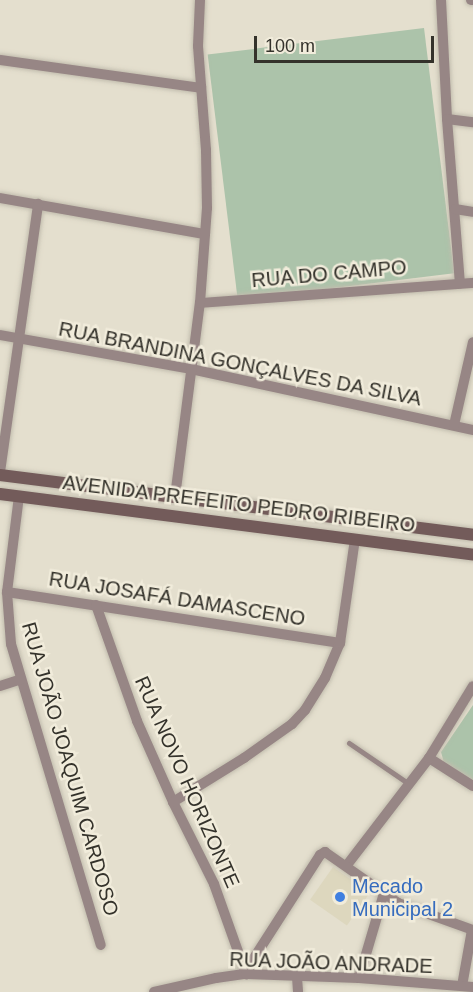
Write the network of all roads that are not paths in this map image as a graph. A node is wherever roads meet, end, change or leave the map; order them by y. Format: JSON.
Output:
{"nodes":[{"id":1,"x":200,"y":0,"type":"edge"},
{"id":2,"x":441,"y":0,"type":"edge"},
{"id":3,"x":0,"y":60,"type":"edge"},
{"id":4,"x":201,"y":88,"type":"junction"},
{"id":5,"x":447,"y":119,"type":"junction"},
{"id":6,"x":473,"y":122,"type":"edge"},
{"id":7,"x":0,"y":198,"type":"edge"},
{"id":8,"x":38,"y":204,"type":"junction"},
{"id":9,"x":455,"y":209,"type":"junction"},
{"id":10,"x":473,"y":212,"type":"edge"},
{"id":11,"x":206,"y":234,"type":"junction"},
{"id":12,"x":460,"y":283,"type":"junction"},
{"id":13,"x":473,"y":283,"type":"edge"},
{"id":14,"x":200,"y":303,"type":"junction"},
{"id":15,"x":0,"y":335,"type":"edge"},
{"id":16,"x":19,"y":339,"type":"junction"},
{"id":17,"x":473,"y":342,"type":"edge"},
{"id":18,"x":191,"y":369,"type":"junction"},
{"id":19,"x":454,"y":425,"type":"junction"},
{"id":20,"x":473,"y":429,"type":"edge"},
{"id":21,"x":0,"y":474,"type":"edge"},
{"id":22,"x":20,"y":477,"type":"junction"},
{"id":23,"x":0,"y":494,"type":"edge"},
{"id":24,"x":19,"y":496,"type":"junction"},
{"id":25,"x":175,"y":497,"type":"junction"},
{"id":26,"x":173,"y":514,"type":"junction"},
{"id":27,"x":357,"y":520,"type":"junction"},
{"id":28,"x":473,"y":535,"type":"edge"},
{"id":29,"x":356,"y":539,"type":"junction"},
{"id":30,"x":473,"y":555,"type":"edge"},
{"id":31,"x":8,"y":592,"type":"junction"},
{"id":32,"x":96,"y":605,"type":"junction"},
{"id":33,"x":340,"y":643,"type":"junction"},
{"id":34,"x":21,"y":680,"type":"junction"},
{"id":35,"x":0,"y":686,"type":"edge"},
{"id":36,"x":472,"y":691,"type":"edge"},
{"id":37,"x":349,"y":743,"type":"dead end"},
{"id":38,"x":429,"y":758,"type":"junction"},
{"id":39,"x":410,"y":784,"type":"junction"},
{"id":40,"x":473,"y":786,"type":"edge"},
{"id":41,"x":172,"y":802,"type":"junction"},
{"id":42,"x":347,"y":865,"type":"junction"},
{"id":43,"x":384,"y":894,"type":"junction"},
{"id":44,"x":472,"y":930,"type":"edge"},
{"id":45,"x":101,"y":945,"type":"dead end"},
{"id":46,"x":245,"y":970,"type":"junction"},
{"id":47,"x":297,"y":977,"type":"junction"},
{"id":48,"x":359,"y":978,"type":"junction"},
{"id":49,"x":467,"y":986,"type":"edge"},
{"id":50,"x":155,"y":992,"type":"edge"},
{"id":51,"x":298,"y":992,"type":"edge"}],
"edges":[{"from":1,"to":4,"type":"street"},
{"from":2,"to":5,"type":"street"},
{"from":3,"to":4,"type":"street"},
{"from":4,"to":11,"type":"street"},
{"from":5,"to":6,"type":"street"},
{"from":5,"to":9,"type":"street"},
{"from":7,"to":8,"type":"street"},
{"from":8,"to":11,"type":"street"},
{"from":8,"to":16,"type":"street"},
{"from":9,"to":10,"type":"street"},
{"from":9,"to":12,"type":"street"},
{"from":11,"to":14,"type":"street"},
{"from":12,"to":13,"type":"street","name":"RUA DO CAMPO"},
{"from":12,"to":14,"type":"street","name":"RUA DO CAMPO"},
{"from":14,"to":18,"type":"street"},
{"from":15,"to":16,"type":"street","name":"RUA BRANDINA GONÇALVES DA SILVA"},
{"from":16,"to":18,"type":"street","name":"RUA BRANDINA GONÇALVES DA SILVA"},
{"from":16,"to":21,"type":"street"},
{"from":17,"to":19,"type":"street"},
{"from":18,"to":19,"type":"street","name":"RUA BRANDINA GONÇALVES DA SILVA"},
{"from":18,"to":25,"type":"street"},
{"from":19,"to":20,"type":"street","name":"RUA BRANDINA GONÇALVES DA SILVA"},
{"from":21,"to":22,"type":"main road","name":"AVENIDA PREFEITO PEDRO RIBEIRO"},
{"from":22,"to":24,"type":"main road"},
{"from":22,"to":25,"type":"main road","name":"AVENIDA PREFEITO PEDRO RIBEIRO"},
{"from":23,"to":24,"type":"main road","name":"AVENIDA PREFEITO PEDRO RIBEIRO"},
{"from":24,"to":26,"type":"main road","name":"AVENIDA PREFEITO PEDRO RIBEIRO"},
{"from":24,"to":31,"type":"street","name":"RUA JOÃO JOAQUIM CARDOSO"},
{"from":25,"to":26,"type":"main road"},
{"from":25,"to":27,"type":"main road","name":"AVENIDA PREFEITO PEDRO RIBEIRO"},
{"from":26,"to":29,"type":"main road","name":"AVENIDA PREFEITO PEDRO RIBEIRO"},
{"from":27,"to":28,"type":"main road","name":"AVENIDA PREFEITO PEDRO RIBEIRO"},
{"from":27,"to":29,"type":"main road"},
{"from":29,"to":30,"type":"main road","name":"AVENIDA PREFEITO PEDRO RIBEIRO"},
{"from":29,"to":33,"type":"street"},
{"from":31,"to":32,"type":"street","name":"RUA JOSAFÁ DAMASCENO"},
{"from":31,"to":34,"type":"street","name":"RUA JOÃO JOAQUIM CARDOSO"},
{"from":32,"to":33,"type":"street","name":"RUA JOSAFÁ DAMASCENO"},
{"from":32,"to":41,"type":"street","name":"RUA NOVO HORIZONTE"},
{"from":33,"to":41,"type":"street"},
{"from":34,"to":35,"type":"street"},
{"from":34,"to":45,"type":"street","name":"RUA JOÃO JOAQUIM CARDOSO"},
{"from":36,"to":38,"type":"street"},
{"from":37,"to":39,"type":"lane"},
{"from":38,"to":39,"type":"street"},
{"from":38,"to":40,"type":"street"},
{"from":39,"to":42,"type":"street"},
{"from":41,"to":46,"type":"street","name":"RUA NOVO HORIZONTE"},
{"from":42,"to":43,"type":"street"},
{"from":42,"to":46,"type":"street"},
{"from":43,"to":44,"type":"street"},
{"from":43,"to":48,"type":"street"},
{"from":44,"to":49,"type":"street"},
{"from":46,"to":47,"type":"street","name":"RUA JOÃO ANDRADE"},
{"from":46,"to":50,"type":"street","name":"RUA JOÃO ANDRADE"},
{"from":47,"to":48,"type":"street","name":"RUA JOÃO ANDRADE"},
{"from":47,"to":51,"type":"street"},
{"from":48,"to":49,"type":"street","name":"RUA JOÃO ANDRADE"}]}
